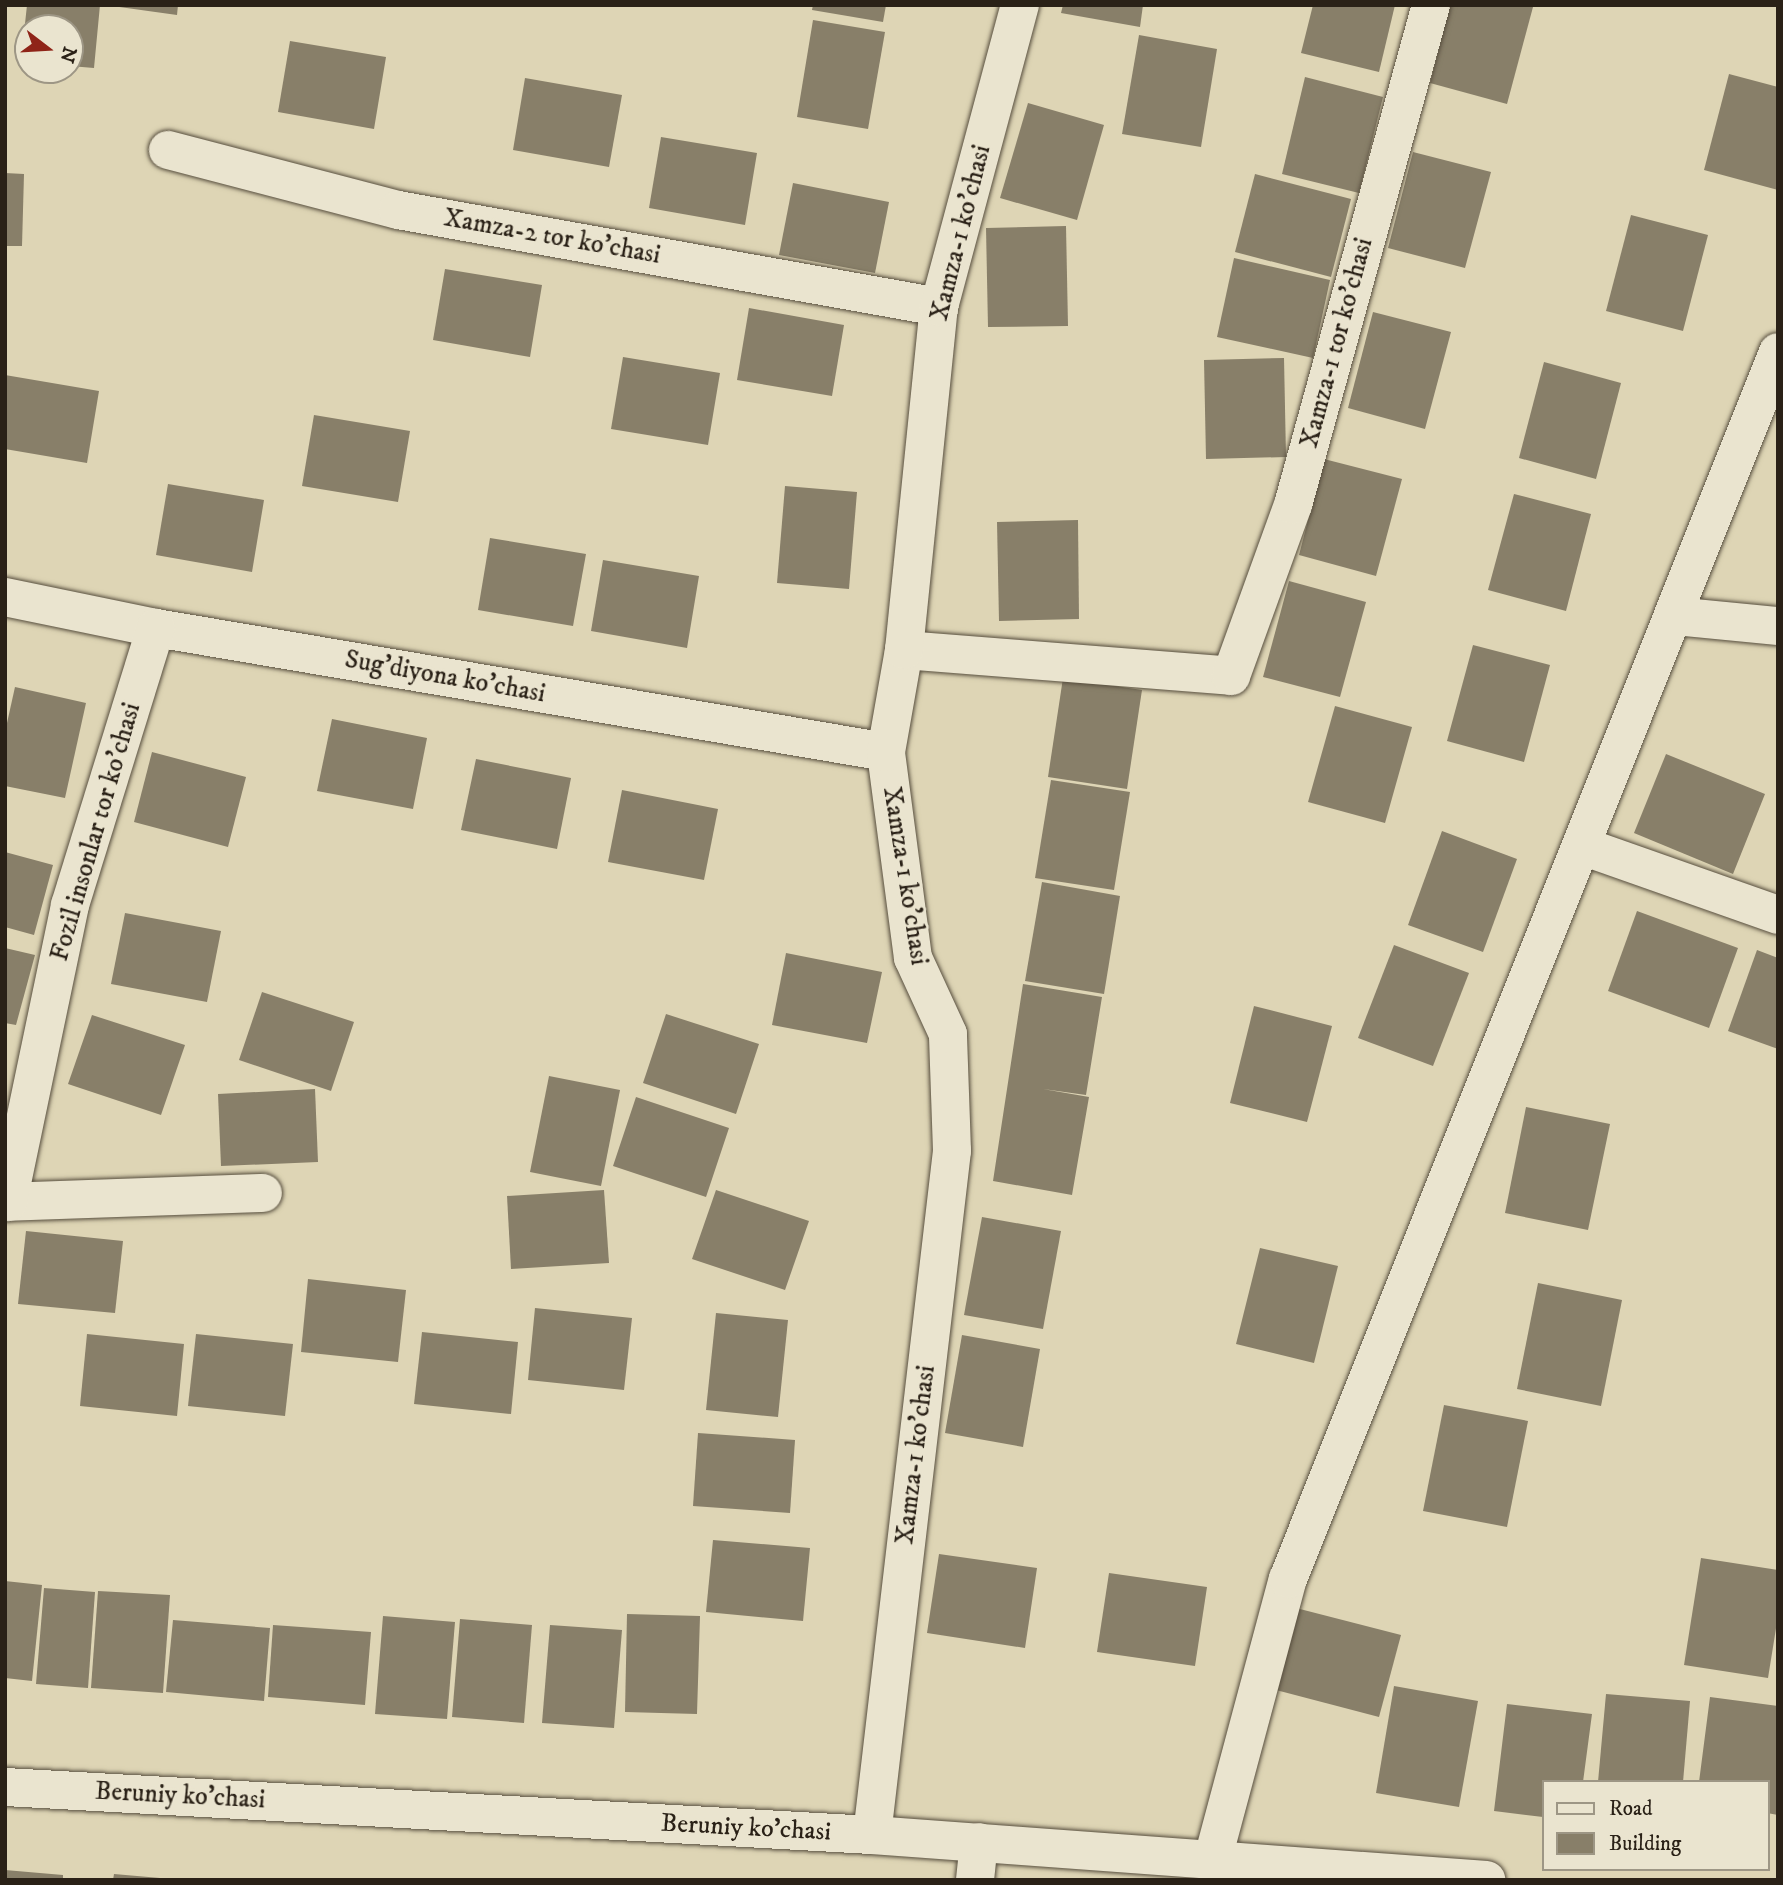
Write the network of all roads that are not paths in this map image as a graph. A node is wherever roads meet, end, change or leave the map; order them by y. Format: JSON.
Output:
{"nodes":[{"id":1,"x":1020,"y":5,"type":"edge"},
{"id":2,"x":1431,"y":5,"type":"edge"},
{"id":3,"x":168,"y":150,"type":"dead end"},
{"id":4,"x":939,"y":307,"type":"junction"},
{"id":5,"x":1778,"y":352,"type":"edge"},
{"id":6,"x":5,"y":597,"type":"edge"},
{"id":7,"x":1674,"y":616,"type":"junction"},
{"id":8,"x":1778,"y":626,"type":"edge"},
{"id":9,"x":156,"y":628,"type":"junction"},
{"id":10,"x":904,"y":650,"type":"junction"},
{"id":11,"x":886,"y":752,"type":"junction"},
{"id":12,"x":1582,"y":846,"type":"junction"},
{"id":13,"x":1778,"y":915,"type":"edge"},
{"id":14,"x":262,"y":1193,"type":"dead end"},
{"id":15,"x":6,"y":1202,"type":"edge"},
{"id":16,"x":5,"y":1787,"type":"edge"},
{"id":17,"x":872,"y":1835,"type":"junction"},
{"id":18,"x":979,"y":1842,"type":"junction"},
{"id":19,"x":1213,"y":1858,"type":"junction"},
{"id":20,"x":975,"y":1880,"type":"edge"},
{"id":21,"x":1486,"y":1880,"type":"edge"}],
"edges":[{"from":1,"to":4,"type":"street","name":"Xamza-1 ko'chasi"},
{"from":2,"to":10,"type":"street","name":"Xamza-1 tor ko'chasi"},
{"from":3,"to":4,"type":"street","name":"Xamza-2 tor ko'chasi"},
{"from":4,"to":10,"type":"street","name":"Xamza-1 ko'chasi"},
{"from":5,"to":7,"type":"street"},
{"from":6,"to":9,"type":"street","name":"Sug'diyona ko'chasi"},
{"from":7,"to":8,"type":"street"},
{"from":7,"to":12,"type":"street"},
{"from":9,"to":11,"type":"street","name":"Sug'diyona ko'chasi"},
{"from":9,"to":15,"type":"street","name":"Fozil insonlar tor ko'chasi"},
{"from":10,"to":11,"type":"street","name":"Xamza-1 ko'chasi"},
{"from":11,"to":17,"type":"street","name":"Xamza-1 ko'chasi"},
{"from":12,"to":13,"type":"street"},
{"from":12,"to":19,"type":"street"},
{"from":14,"to":15,"type":"street"},
{"from":16,"to":17,"type":"street","name":"Beruniy ko'chasi"},
{"from":17,"to":18,"type":"street","name":"Beruniy ko'chasi"},
{"from":18,"to":19,"type":"street","name":"Beruniy ko'chasi"},
{"from":18,"to":20,"type":"street"},
{"from":19,"to":21,"type":"street","name":"Beruniy ko'chasi"}]}
